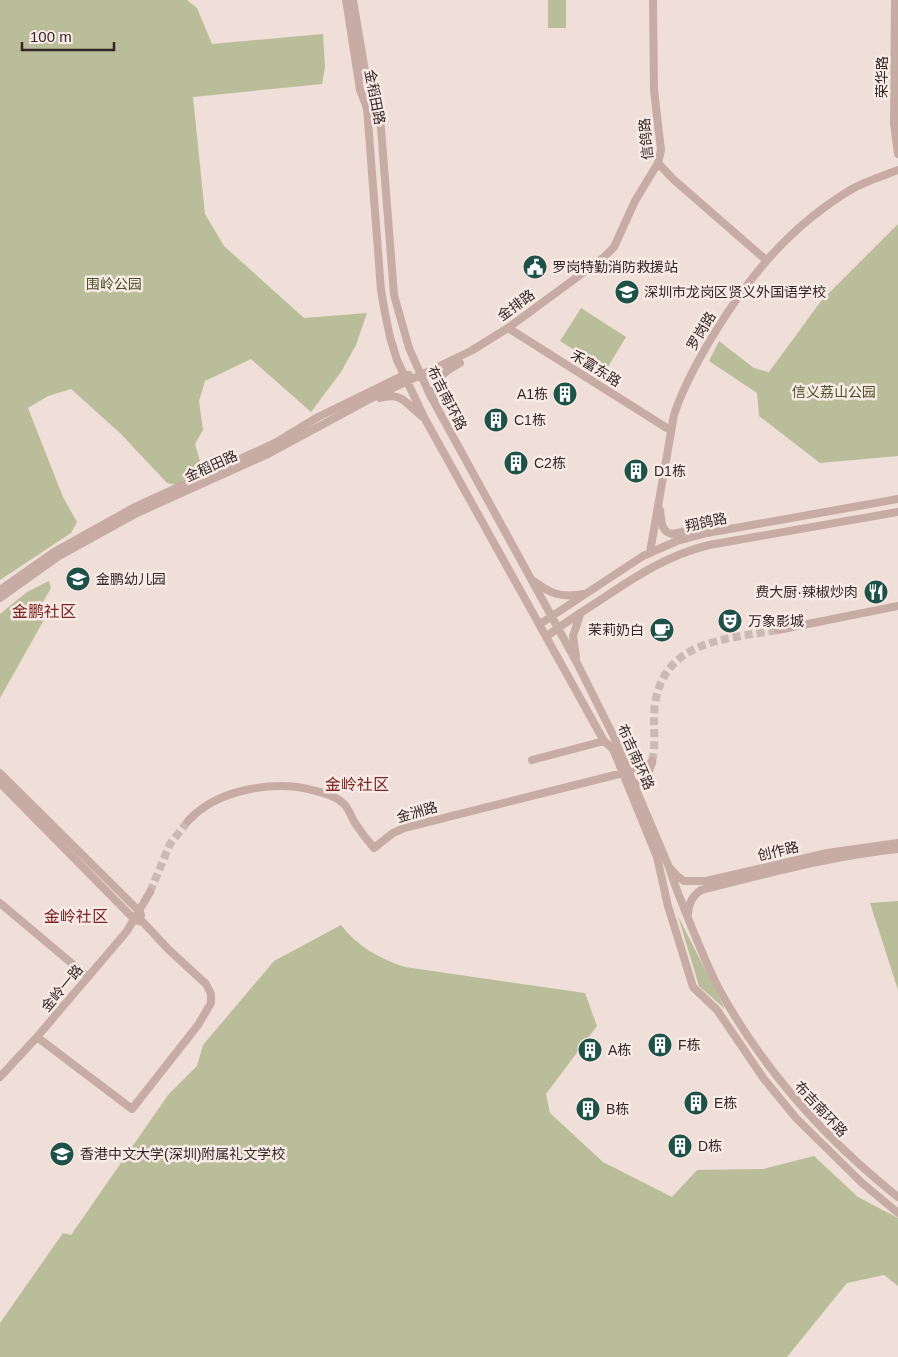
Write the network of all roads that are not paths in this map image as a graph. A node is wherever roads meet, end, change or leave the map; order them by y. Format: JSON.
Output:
{"nodes":[{"id":1,"x":346,"y":0,"type":"edge"},
{"id":2,"x":353,"y":0,"type":"edge"},
{"id":3,"x":653,"y":0,"type":"edge"},
{"id":4,"x":895,"y":0,"type":"edge"},
{"id":5,"x":898,"y":154,"type":"edge"},
{"id":6,"x":658,"y":163,"type":"junction"},
{"id":7,"x":898,"y":170,"type":"edge"},
{"id":8,"x":766,"y":260,"type":"junction"},
{"id":9,"x":394,"y":295,"type":"joint"},
{"id":10,"x":508,"y":328,"type":"junction"},
{"id":11,"x":471,"y":352,"type":"junction"},
{"id":12,"x":422,"y":375,"type":"junction"},
{"id":13,"x":405,"y":379,"type":"junction"},
{"id":14,"x":368,"y":400,"type":"junction"},
{"id":15,"x":436,"y":405,"type":"junction"},
{"id":16,"x":425,"y":419,"type":"junction"},
{"id":17,"x":670,"y":430,"type":"junction"},
{"id":18,"x":659,"y":498,"type":"junction"},
{"id":19,"x":898,"y":499,"type":"edge"},
{"id":20,"x":898,"y":512,"type":"edge"},
{"id":21,"x":730,"y":529,"type":"junction"},
{"id":22,"x":650,"y":552,"type":"junction"},
{"id":23,"x":530,"y":579,"type":"junction"},
{"id":24,"x":0,"y":590,"type":"edge"},
{"id":25,"x":586,"y":594,"type":"junction"},
{"id":26,"x":0,"y":598,"type":"edge"},
{"id":27,"x":898,"y":606,"type":"edge"},
{"id":28,"x":580,"y":613,"type":"junction"},
{"id":29,"x":552,"y":617,"type":"junction"},
{"id":30,"x":540,"y":624,"type":"junction"},
{"id":31,"x":558,"y":628,"type":"junction"},
{"id":32,"x":778,"y":630,"type":"tunnel mouth"},
{"id":33,"x":547,"y":636,"type":"junction"},
{"id":34,"x":576,"y":661,"type":"junction"},
{"id":35,"x":604,"y":741,"type":"junction"},
{"id":36,"x":532,"y":760,"type":"dead end"},
{"id":37,"x":0,"y":773,"type":"edge"},
{"id":38,"x":626,"y":773,"type":"junction"},
{"id":39,"x":0,"y":782,"type":"edge"},
{"id":40,"x":635,"y":786,"type":"junction"},
{"id":41,"x":188,"y":821,"type":"tunnel mouth"},
{"id":42,"x":898,"y":843,"type":"edge"},
{"id":43,"x":898,"y":849,"type":"edge"},
{"id":44,"x":828,"y":856,"type":"junction"},
{"id":45,"x":670,"y":867,"type":"junction"},
{"id":46,"x":150,"y":892,"type":"tunnel mouth"},
{"id":47,"x":0,"y":903,"type":"edge"},
{"id":48,"x":140,"y":912,"type":"junction"},
{"id":49,"x":688,"y":918,"type":"junction"},
{"id":50,"x":135,"y":920,"type":"junction"},
{"id":51,"x":143,"y":922,"type":"junction"},
{"id":52,"x":88,"y":977,"type":"junction"},
{"id":53,"x":37,"y":1036,"type":"junction"},
{"id":54,"x":0,"y":1077,"type":"edge"},
{"id":55,"x":898,"y":1197,"type":"edge"},
{"id":56,"x":898,"y":1213,"type":"edge"}],
"edges":[{"from":1,"to":13,"type":"street","name":"金稻田路"},
{"from":2,"to":9,"type":"street","name":"金稻田路"},
{"from":3,"to":6,"type":"street","name":"信鸽路"},
{"from":4,"to":5,"type":"street","name":"荣华路"},
{"from":6,"to":8,"type":"street","name":"信鸽路"},
{"from":6,"to":10,"type":"street","name":"金排路"},
{"from":7,"to":8,"type":"street","name":"罗岗路"},
{"from":8,"to":17,"type":"street","name":"罗岗路"},
{"from":9,"to":12,"type":"street","name":"布吉南环路"},
{"from":10,"to":11,"type":"street","name":"金排路"},
{"from":10,"to":17,"type":"street","name":"禾富东路"},
{"from":11,"to":12,"type":"street","name":"金排路"},
{"from":11,"to":15,"type":"street"},
{"from":12,"to":13,"type":"street","name":"金稻田路"},
{"from":12,"to":15,"type":"street","name":"布吉南环路"},
{"from":13,"to":14,"type":"street","name":"金稻田路"},
{"from":13,"to":16,"type":"street","name":"布吉南环路"},
{"from":13,"to":24,"type":"street","name":"金稻田路"},
{"from":14,"to":16,"type":"street"},
{"from":14,"to":26,"type":"street","name":"金稻田路"},
{"from":15,"to":23,"type":"street","name":"布吉南环路"},
{"from":16,"to":30,"type":"street","name":"布吉南环路"},
{"from":17,"to":18,"type":"street","name":"罗岗路"},
{"from":18,"to":21,"type":"street"},
{"from":18,"to":22,"type":"street","name":"罗岗路"},
{"from":19,"to":21,"type":"street","name":"翔鸽路"},
{"from":20,"to":28,"type":"street","name":"翔鸽路"},
{"from":21,"to":22,"type":"street","name":"翔鸽路"},
{"from":22,"to":25,"type":"street","name":"翔鸽路"},
{"from":23,"to":25,"type":"street"},
{"from":23,"to":29,"type":"street","name":"布吉南环路"},
{"from":25,"to":29,"type":"street","name":"翔鸽路"},
{"from":27,"to":32,"type":"street"},
{"from":28,"to":31,"type":"street","name":"翔鸽路"},
{"from":28,"to":34,"type":"street"},
{"from":29,"to":30,"type":"street","name":"翔鸽路"},
{"from":29,"to":31,"type":"street","name":"布吉南环路"},
{"from":30,"to":33,"type":"street","name":"布吉南环路"},
{"from":31,"to":33,"type":"street","name":"翔鸽路"},
{"from":31,"to":34,"type":"street","name":"布吉南环路"},
{"from":33,"to":35,"type":"street","name":"布吉南环路"},
{"from":34,"to":38,"type":"street","name":"布吉南环路"},
{"from":35,"to":36,"type":"street"},
{"from":35,"to":38,"type":"street","name":"布吉南环路"},
{"from":37,"to":48,"type":"street"},
{"from":38,"to":40,"type":"street","name":"布吉南环路"},
{"from":38,"to":40,"type":"street"},
{"from":38,"to":41,"type":"street","name":"金洲路"},
{"from":38,"to":56,"type":"street","name":"布吉南环路"},
{"from":39,"to":50,"type":"street"},
{"from":40,"to":45,"type":"street","name":"布吉南环路"},
{"from":42,"to":44,"type":"street","name":"创作路"},
{"from":43,"to":44,"type":"street","name":"创作路"},
{"from":44,"to":45,"type":"street","name":"创作路"},
{"from":44,"to":49,"type":"street","name":"创作路"},
{"from":45,"to":49,"type":"street","name":"布吉南环路"},
{"from":46,"to":48,"type":"street"},
{"from":47,"to":52,"type":"street"},
{"from":48,"to":50,"type":"street","name":"金岭一路"},
{"from":48,"to":51,"type":"street"},
{"from":49,"to":55,"type":"street","name":"布吉南环路"},
{"from":50,"to":51,"type":"street"},
{"from":50,"to":52,"type":"street","name":"金岭一路"},
{"from":51,"to":53,"type":"street"},
{"from":52,"to":53,"type":"street","name":"金岭一路"},
{"from":53,"to":54,"type":"street","name":"金岭一路"}]}
